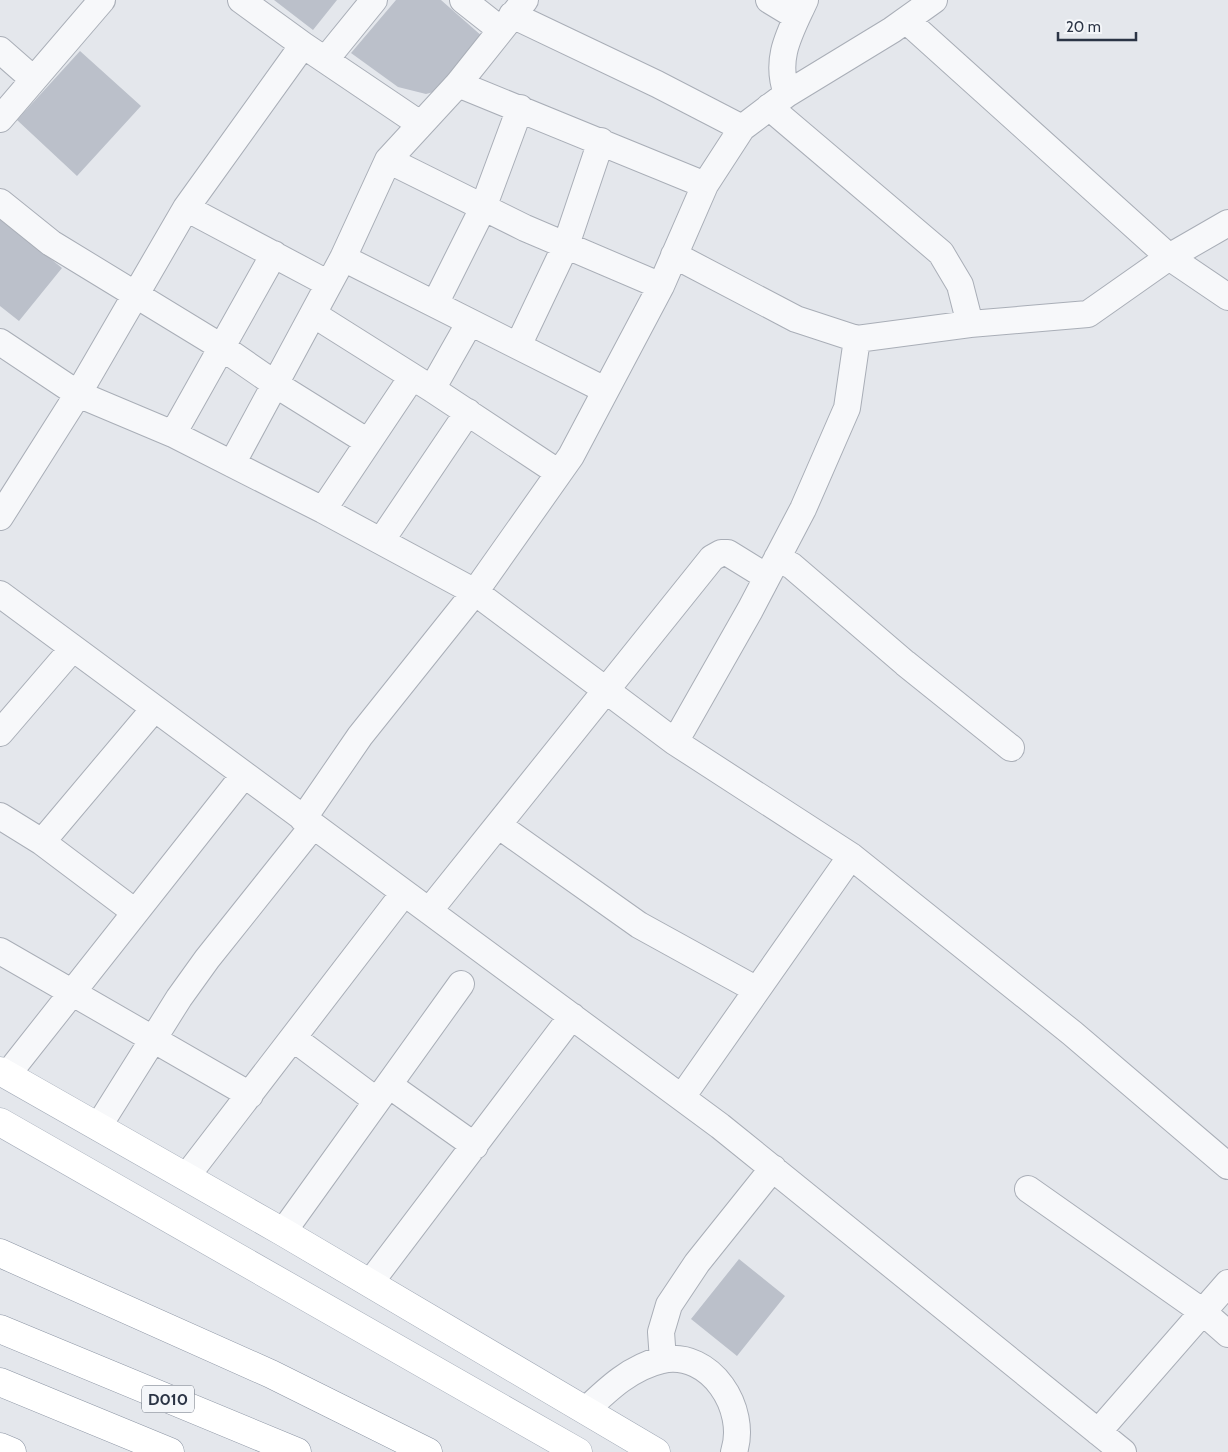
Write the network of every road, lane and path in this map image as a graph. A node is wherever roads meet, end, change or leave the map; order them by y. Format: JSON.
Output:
{"nodes":[{"id":1,"x":102,"y":0,"type":"edge"},
{"id":2,"x":241,"y":0,"type":"edge"},
{"id":3,"x":374,"y":0,"type":"edge"},
{"id":4,"x":463,"y":0,"type":"edge"},
{"id":5,"x":769,"y":0,"type":"edge"},
{"id":6,"x":934,"y":0,"type":"edge"},
{"id":7,"x":801,"y":8,"type":"edge"},
{"id":8,"x":513,"y":15,"type":"edge"},
{"id":9,"x":906,"y":20,"type":"junction"},
{"id":10,"x":302,"y":45,"type":"junction"},
{"id":11,"x":0,"y":50,"type":"edge"},
{"id":12,"x":326,"y":60,"type":"junction"},
{"id":13,"x":33,"y":79,"type":"junction"},
{"id":14,"x":458,"y":84,"type":"junction"},
{"id":15,"x":778,"y":101,"type":"junction"},
{"id":16,"x":520,"y":108,"type":"junction"},
{"id":17,"x":0,"y":119,"type":"edge"},
{"id":18,"x":420,"y":124,"type":"junction"},
{"id":19,"x":742,"y":128,"type":"junction"},
{"id":20,"x":601,"y":141,"type":"junction"},
{"id":21,"x":388,"y":160,"type":"junction"},
{"id":22,"x":705,"y":185,"type":"junction"},
{"id":23,"x":0,"y":202,"type":"edge"},
{"id":24,"x":186,"y":208,"type":"junction"},
{"id":25,"x":483,"y":208,"type":"junction"},
{"id":26,"x":1228,"y":223,"type":"edge"},
{"id":27,"x":566,"y":245,"type":"junction"},
{"id":28,"x":274,"y":254,"type":"junction"},
{"id":29,"x":674,"y":255,"type":"junction"},
{"id":30,"x":1169,"y":257,"type":"junction"},
{"id":31,"x":343,"y":258,"type":"junction"},
{"id":32,"x":329,"y":284,"type":"junction"},
{"id":33,"x":661,"y":286,"type":"junction"},
{"id":34,"x":135,"y":296,"type":"junction"},
{"id":35,"x":1228,"y":297,"type":"edge"},
{"id":36,"x":435,"y":304,"type":"junction"},
{"id":37,"x":313,"y":314,"type":"junction"},
{"id":38,"x":470,"y":322,"type":"junction"},
{"id":39,"x":970,"y":324,"type":"junction"},
{"id":40,"x":857,"y":339,"type":"junction"},
{"id":41,"x":0,"y":342,"type":"edge"},
{"id":42,"x":518,"y":346,"type":"junction"},
{"id":43,"x":223,"y":348,"type":"junction"},
{"id":44,"x":422,"y":383,"type":"junction"},
{"id":45,"x":275,"y":384,"type":"junction"},
{"id":46,"x":605,"y":390,"type":"junction"},
{"id":47,"x":78,"y":394,"type":"junction"},
{"id":48,"x":468,"y":412,"type":"junction"},
{"id":49,"x":173,"y":434,"type":"junction"},
{"id":50,"x":368,"y":442,"type":"junction"},
{"id":51,"x":232,"y":464,"type":"junction"},
{"id":52,"x":558,"y":473,"type":"junction"},
{"id":53,"x":323,"y":510,"type":"junction"},
{"id":54,"x":0,"y":517,"type":"edge"},
{"id":55,"x":381,"y":541,"type":"junction"},
{"id":56,"x":772,"y":568,"type":"junction"},
{"id":57,"x":475,"y":592,"type":"junction"},
{"id":58,"x":0,"y":594,"type":"edge"},
{"id":59,"x":73,"y":648,"type":"junction"},
{"id":60,"x":606,"y":691,"type":"junction"},
{"id":61,"x":154,"y":709,"type":"junction"},
{"id":62,"x":0,"y":733,"type":"edge"},
{"id":63,"x":675,"y":742,"type":"junction"},
{"id":64,"x":1011,"y":748,"type":"dead end"},
{"id":65,"x":244,"y":775,"type":"junction"},
{"id":66,"x":0,"y":816,"type":"edge"},
{"id":67,"x":308,"y":823,"type":"junction"},
{"id":68,"x":498,"y":825,"type":"junction"},
{"id":69,"x":42,"y":842,"type":"junction"},
{"id":70,"x":851,"y":856,"type":"junction"},
{"id":71,"x":404,"y":893,"type":"junction"},
{"id":72,"x":429,"y":911,"type":"junction"},
{"id":73,"x":135,"y":912,"type":"junction"},
{"id":74,"x":0,"y":951,"type":"edge"},
{"id":75,"x":461,"y":984,"type":"dead end"},
{"id":76,"x":757,"y":990,"type":"junction"},
{"id":77,"x":71,"y":993,"type":"junction"},
{"id":78,"x":572,"y":1016,"type":"junction"},
{"id":79,"x":293,"y":1038,"type":"junction"},
{"id":80,"x":153,"y":1040,"type":"junction"},
{"id":81,"x":3,"y":1073,"type":"edge"},
{"id":82,"x":383,"y":1093,"type":"junction"},
{"id":83,"x":250,"y":1095,"type":"junction"},
{"id":84,"x":682,"y":1097,"type":"junction"},
{"id":85,"x":0,"y":1122,"type":"edge"},
{"id":86,"x":98,"y":1127,"type":"junction"},
{"id":87,"x":475,"y":1146,"type":"junction"},
{"id":88,"x":1228,"y":1166,"type":"edge"},
{"id":89,"x":773,"y":1168,"type":"junction"},
{"id":90,"x":186,"y":1177,"type":"junction"},
{"id":91,"x":1028,"y":1189,"type":"dead end"},
{"id":92,"x":283,"y":1232,"type":"junction"},
{"id":93,"x":0,"y":1253,"type":"edge"},
{"id":94,"x":370,"y":1283,"type":"junction"},
{"id":95,"x":1228,"y":1283,"type":"edge"},
{"id":96,"x":1203,"y":1312,"type":"junction"},
{"id":97,"x":0,"y":1328,"type":"edge"},
{"id":98,"x":1228,"y":1334,"type":"edge"},
{"id":99,"x":663,"y":1360,"type":"junction"},
{"id":100,"x":0,"y":1382,"type":"edge"},
{"id":101,"x":586,"y":1410,"type":"junction"},
{"id":102,"x":1098,"y":1432,"type":"junction"},
{"id":103,"x":0,"y":1447,"type":"edge"},
{"id":104,"x":12,"y":1452,"type":"edge"},
{"id":105,"x":170,"y":1452,"type":"edge"},
{"id":106,"x":297,"y":1452,"type":"edge"},
{"id":107,"x":428,"y":1452,"type":"edge"},
{"id":108,"x":578,"y":1452,"type":"edge"},
{"id":109,"x":656,"y":1452,"type":"edge"},
{"id":110,"x":734,"y":1452,"type":"edge"},
{"id":111,"x":1123,"y":1452,"type":"edge"}],
"edges":[{"from":1,"to":13,"type":"street"},
{"from":2,"to":10,"type":"street"},
{"from":3,"to":12,"type":"street"},
{"from":4,"to":8,"type":"street"},
{"from":5,"to":7,"type":"street"},
{"from":6,"to":9,"type":"street"},
{"from":7,"to":15,"type":"street"},
{"from":8,"to":14,"type":"street"},
{"from":8,"to":19,"type":"street"},
{"from":9,"to":15,"type":"street"},
{"from":9,"to":30,"type":"street"},
{"from":10,"to":12,"type":"street"},
{"from":10,"to":24,"type":"street"},
{"from":11,"to":13,"type":"street"},
{"from":12,"to":18,"type":"street"},
{"from":13,"to":17,"type":"street"},
{"from":14,"to":16,"type":"street"},
{"from":14,"to":18,"type":"street"},
{"from":15,"to":19,"type":"street"},
{"from":15,"to":39,"type":"street"},
{"from":16,"to":20,"type":"street"},
{"from":16,"to":25,"type":"street"},
{"from":18,"to":21,"type":"street"},
{"from":19,"to":22,"type":"street"},
{"from":20,"to":22,"type":"street"},
{"from":20,"to":27,"type":"street"},
{"from":21,"to":25,"type":"street"},
{"from":21,"to":31,"type":"street"},
{"from":22,"to":29,"type":"street"},
{"from":23,"to":34,"type":"street"},
{"from":24,"to":28,"type":"street"},
{"from":24,"to":34,"type":"street"},
{"from":25,"to":27,"type":"street"},
{"from":25,"to":36,"type":"street"},
{"from":26,"to":30,"type":"street"},
{"from":27,"to":33,"type":"street"},
{"from":27,"to":42,"type":"street"},
{"from":28,"to":32,"type":"street"},
{"from":28,"to":43,"type":"street"},
{"from":29,"to":33,"type":"street"},
{"from":29,"to":40,"type":"street"},
{"from":30,"to":35,"type":"street"},
{"from":30,"to":39,"type":"street"},
{"from":31,"to":32,"type":"street"},
{"from":31,"to":36,"type":"street"},
{"from":32,"to":37,"type":"street"},
{"from":33,"to":46,"type":"street"},
{"from":34,"to":43,"type":"street"},
{"from":34,"to":47,"type":"street"},
{"from":36,"to":38,"type":"street"},
{"from":37,"to":44,"type":"street"},
{"from":37,"to":45,"type":"street"},
{"from":38,"to":42,"type":"street"},
{"from":38,"to":44,"type":"street"},
{"from":39,"to":40,"type":"street"},
{"from":40,"to":56,"type":"street"},
{"from":41,"to":47,"type":"street"},
{"from":42,"to":46,"type":"street"},
{"from":43,"to":45,"type":"street"},
{"from":43,"to":49,"type":"street"},
{"from":44,"to":48,"type":"street"},
{"from":44,"to":50,"type":"street"},
{"from":45,"to":50,"type":"street"},
{"from":45,"to":51,"type":"street"},
{"from":46,"to":52,"type":"street"},
{"from":47,"to":49,"type":"street"},
{"from":47,"to":54,"type":"street"},
{"from":48,"to":52,"type":"street"},
{"from":48,"to":55,"type":"street"},
{"from":49,"to":51,"type":"street"},
{"from":50,"to":53,"type":"street"},
{"from":51,"to":53,"type":"street"},
{"from":52,"to":57,"type":"street"},
{"from":53,"to":55,"type":"street"},
{"from":55,"to":57,"type":"street"},
{"from":56,"to":60,"type":"street"},
{"from":56,"to":63,"type":"street"},
{"from":56,"to":64,"type":"street"},
{"from":57,"to":60,"type":"street"},
{"from":57,"to":67,"type":"street"},
{"from":58,"to":59,"type":"street"},
{"from":59,"to":61,"type":"street"},
{"from":59,"to":62,"type":"street"},
{"from":60,"to":63,"type":"street"},
{"from":60,"to":68,"type":"street"},
{"from":61,"to":65,"type":"street"},
{"from":61,"to":69,"type":"street"},
{"from":63,"to":70,"type":"street"},
{"from":65,"to":67,"type":"street"},
{"from":65,"to":73,"type":"street"},
{"from":66,"to":69,"type":"street"},
{"from":67,"to":71,"type":"street"},
{"from":67,"to":80,"type":"street"},
{"from":68,"to":72,"type":"street"},
{"from":68,"to":76,"type":"street"},
{"from":69,"to":73,"type":"street"},
{"from":70,"to":76,"type":"street"},
{"from":70,"to":88,"type":"street"},
{"from":71,"to":72,"type":"street"},
{"from":71,"to":79,"type":"street"},
{"from":72,"to":78,"type":"street"},
{"from":73,"to":77,"type":"street"},
{"from":74,"to":77,"type":"street"},
{"from":75,"to":82,"type":"street"},
{"from":76,"to":84,"type":"street"},
{"from":77,"to":80,"type":"street"},
{"from":77,"to":81,"type":"street"},
{"from":78,"to":84,"type":"street"},
{"from":78,"to":87,"type":"street"},
{"from":79,"to":82,"type":"street"},
{"from":79,"to":83,"type":"street"},
{"from":80,"to":83,"type":"street"},
{"from":80,"to":86,"type":"street"},
{"from":81,"to":86,"type":"main road"},
{"from":82,"to":87,"type":"street"},
{"from":82,"to":92,"type":"street"},
{"from":83,"to":90,"type":"street"},
{"from":84,"to":89,"type":"street"},
{"from":85,"to":108,"type":"main road"},
{"from":86,"to":90,"type":"main road"},
{"from":87,"to":94,"type":"street"},
{"from":89,"to":99,"type":"street"},
{"from":89,"to":102,"type":"street"},
{"from":90,"to":92,"type":"main road"},
{"from":91,"to":96,"type":"street"},
{"from":92,"to":94,"type":"main road"},
{"from":93,"to":107,"type":"main road"},
{"from":94,"to":101,"type":"main road"},
{"from":95,"to":96,"type":"street"},
{"from":96,"to":98,"type":"street"},
{"from":96,"to":102,"type":"street"},
{"from":97,"to":106,"type":"main road","number":"D010"},
{"from":99,"to":101,"type":"street"},
{"from":99,"to":110,"type":"street"},
{"from":100,"to":105,"type":"main road","number":"D010"},
{"from":101,"to":109,"type":"main road"},
{"from":102,"to":111,"type":"street"},
{"from":103,"to":104,"type":"main road"}]}
